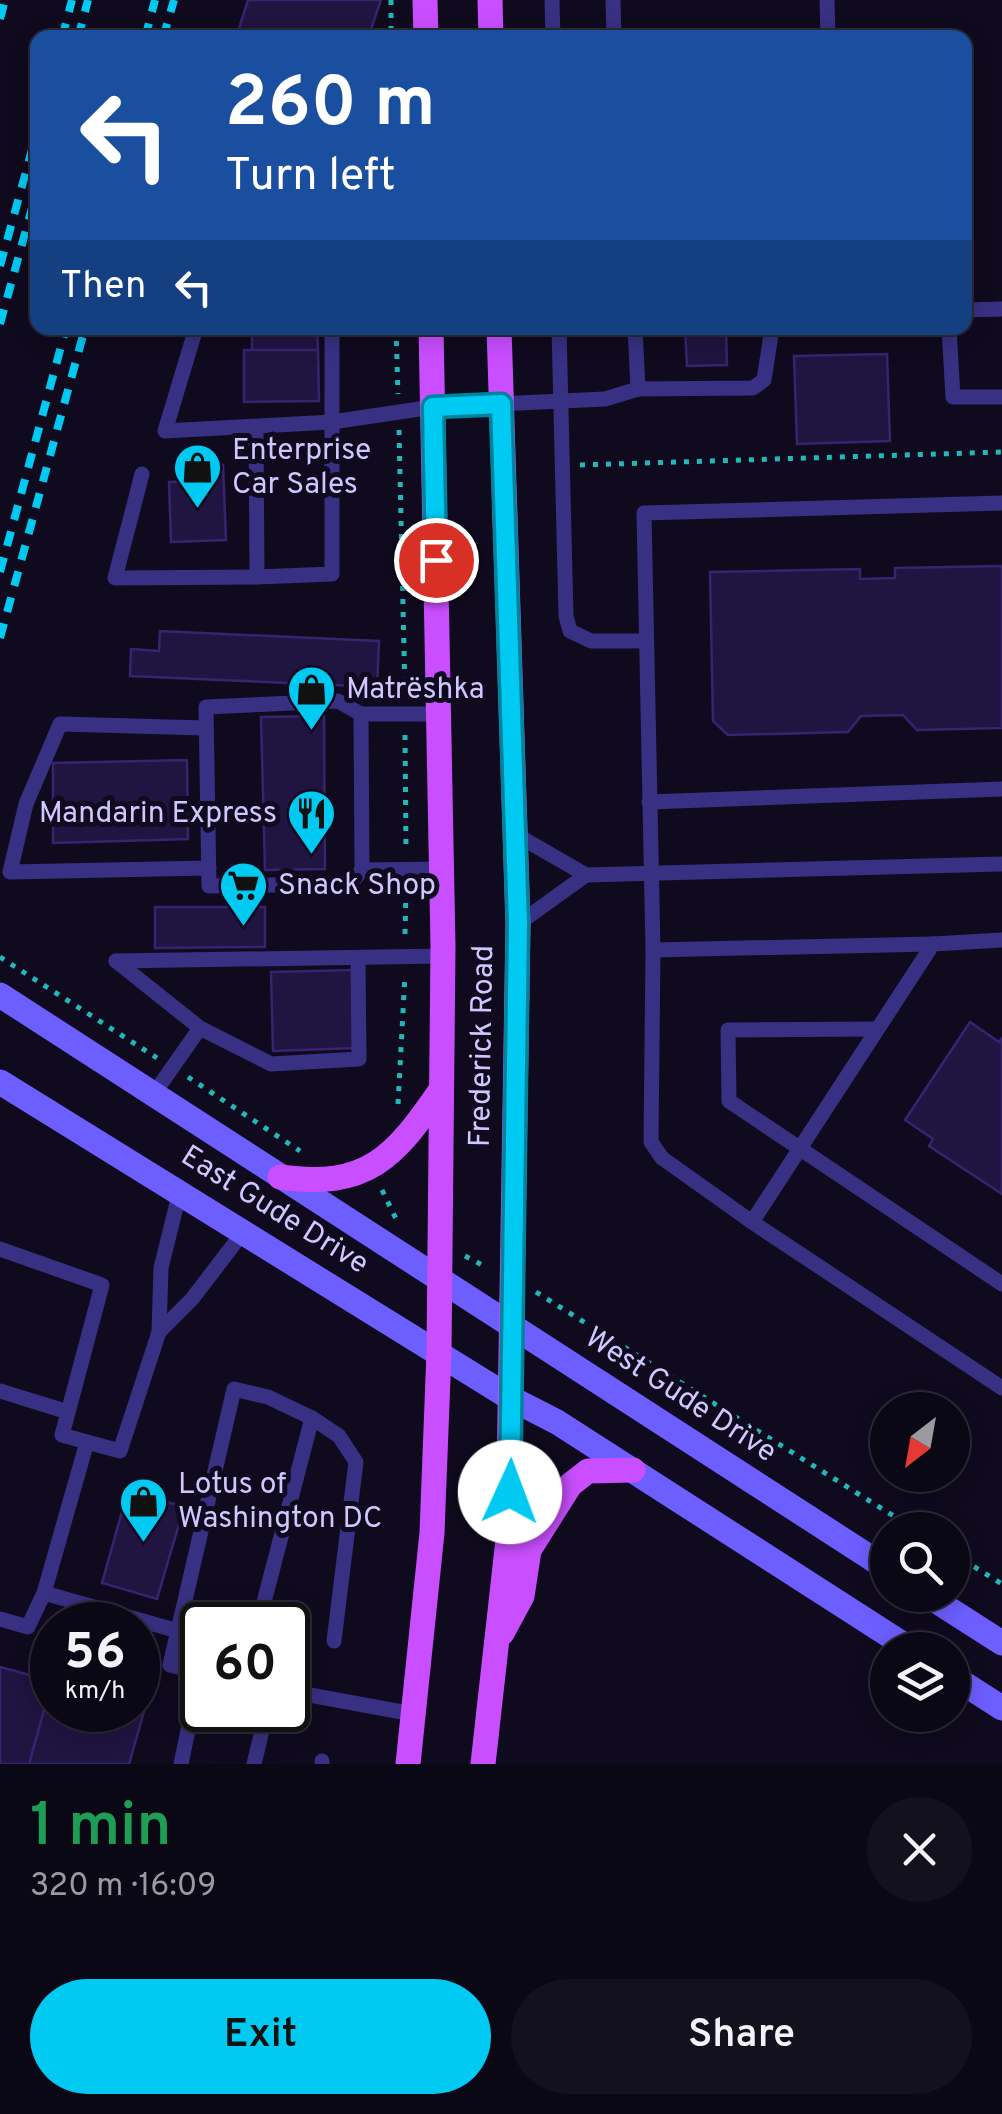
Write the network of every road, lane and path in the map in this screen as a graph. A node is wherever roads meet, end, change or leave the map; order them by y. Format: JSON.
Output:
{"nodes":[{"id":1,"x":390,"y":0,"type":"edge"},
{"id":2,"x":425,"y":0,"type":"edge"},
{"id":3,"x":490,"y":0,"type":"edge"},
{"id":4,"x":552,"y":0,"type":"edge"},
{"id":5,"x":612,"y":0,"type":"edge"},
{"id":6,"x":826,"y":0,"type":"edge"},
{"id":7,"x":390,"y":30,"type":"edge"},
{"id":8,"x":426,"y":30,"type":"edge"},
{"id":9,"x":491,"y":30,"type":"edge"},
{"id":10,"x":553,"y":30,"type":"edge"},
{"id":11,"x":614,"y":30,"type":"edge"},
{"id":12,"x":828,"y":30,"type":"edge"},
{"id":13,"x":1002,"y":309,"type":"edge"},
{"id":14,"x":972,"y":310,"type":"edge"},
{"id":15,"x":194,"y":335,"type":"edge"},
{"id":16,"x":332,"y":335,"type":"edge"},
{"id":17,"x":396,"y":335,"type":"edge"},
{"id":18,"x":432,"y":335,"type":"edge"},
{"id":19,"x":499,"y":335,"type":"edge"},
{"id":20,"x":559,"y":335,"type":"edge"},
{"id":21,"x":635,"y":335,"type":"edge"},
{"id":22,"x":771,"y":335,"type":"edge"},
{"id":23,"x":950,"y":335,"type":"edge"},
{"id":24,"x":638,"y":388,"type":"junction"},
{"id":25,"x":1002,"y":397,"type":"edge"},
{"id":26,"x":561,"y":399,"type":"junction"},
{"id":27,"x":501,"y":404,"type":"junction"},
{"id":28,"x":433,"y":407,"type":"junction"},
{"id":29,"x":398,"y":413,"type":"junction"},
{"id":30,"x":332,"y":422,"type":"junction"},
{"id":31,"x":256,"y":427,"type":"junction"},
{"id":32,"x":1002,"y":452,"type":"edge"},
{"id":33,"x":562,"y":464,"type":"junction"},
{"id":34,"x":142,"y":474,"type":"dead end"},
{"id":35,"x":1002,"y":502,"type":"edge"},
{"id":36,"x":257,"y":577,"type":"junction"},
{"id":37,"x":646,"y":641,"type":"junction"},
{"id":38,"x":361,"y":714,"type":"junction"},
{"id":39,"x":405,"y":714,"type":"junction"},
{"id":40,"x":439,"y":714,"type":"junction"},
{"id":41,"x":206,"y":728,"type":"junction"},
{"id":42,"x":1002,"y":789,"type":"edge"},
{"id":43,"x":648,"y":802,"type":"junction"},
{"id":44,"x":515,"y":834,"type":"junction"},
{"id":45,"x":1002,"y":864,"type":"edge"},
{"id":46,"x":209,"y":868,"type":"junction"},
{"id":47,"x":442,"y":869,"type":"junction"},
{"id":48,"x":362,"y":870,"type":"junction"},
{"id":49,"x":406,"y":870,"type":"junction"},
{"id":50,"x":649,"y":870,"type":"junction"},
{"id":51,"x":586,"y":875,"type":"junction"},
{"id":52,"x":518,"y":924,"type":"junction"},
{"id":53,"x":1002,"y":940,"type":"edge"},
{"id":54,"x":933,"y":944,"type":"junction"},
{"id":55,"x":652,"y":950,"type":"junction"},
{"id":56,"x":443,"y":956,"type":"junction"},
{"id":57,"x":404,"y":957,"type":"junction"},
{"id":58,"x":358,"y":958,"type":"junction"},
{"id":59,"x":0,"y":995,"type":"edge"},
{"id":60,"x":200,"y":1028,"type":"junction"},
{"id":61,"x":876,"y":1028,"type":"junction"},
{"id":62,"x":0,"y":1082,"type":"edge"},
{"id":63,"x":440,"y":1091,"type":"junction"},
{"id":64,"x":153,"y":1095,"type":"junction"},
{"id":65,"x":398,"y":1115,"type":"dead end"},
{"id":66,"x":798,"y":1149,"type":"junction"},
{"id":67,"x":280,"y":1177,"type":"junction"},
{"id":68,"x":180,"y":1191,"type":"junction"},
{"id":69,"x":752,"y":1222,"type":"junction"},
{"id":70,"x":244,"y":1230,"type":"junction"},
{"id":71,"x":0,"y":1249,"type":"edge"},
{"id":72,"x":437,"y":1279,"type":"junction"},
{"id":73,"x":1002,"y":1284,"type":"edge"},
{"id":74,"x":512,"y":1324,"type":"junction"},
{"id":75,"x":159,"y":1332,"type":"junction"},
{"id":76,"x":438,"y":1352,"type":"junction"},
{"id":77,"x":1002,"y":1388,"type":"edge"},
{"id":78,"x":0,"y":1391,"type":"edge"},
{"id":79,"x":512,"y":1399,"type":"junction"},
{"id":80,"x":68,"y":1412,"type":"junction"},
{"id":81,"x":312,"y":1418,"type":"junction"},
{"id":82,"x":88,"y":1442,"type":"junction"},
{"id":83,"x":633,"y":1470,"type":"junction"},
{"id":84,"x":870,"y":1557,"type":"edge"},
{"id":85,"x":970,"y":1564,"type":"edge"},
{"id":86,"x":1002,"y":1584,"type":"edge"},
{"id":87,"x":44,"y":1593,"type":"junction"},
{"id":88,"x":264,"y":1602,"type":"edge"},
{"id":89,"x":953,"y":1612,"type":"edge"},
{"id":90,"x":0,"y":1619,"type":"edge"},
{"id":91,"x":178,"y":1631,"type":"junction"},
{"id":92,"x":884,"y":1632,"type":"edge"},
{"id":93,"x":334,"y":1641,"type":"dead end"},
{"id":94,"x":1002,"y":1644,"type":"edge"},
{"id":95,"x":492,"y":1651,"type":"junction"},
{"id":96,"x":180,"y":1667,"type":"edge"},
{"id":97,"x":970,"y":1688,"type":"edge"},
{"id":98,"x":310,"y":1695,"type":"edge"},
{"id":99,"x":1002,"y":1708,"type":"edge"},
{"id":100,"x":413,"y":1714,"type":"junction"},
{"id":101,"x":188,"y":1732,"type":"edge"},
{"id":102,"x":262,"y":1732,"type":"edge"},
{"id":103,"x":181,"y":1764,"type":"edge"},
{"id":104,"x":254,"y":1764,"type":"edge"},
{"id":105,"x":408,"y":1764,"type":"edge"},
{"id":106,"x":483,"y":1764,"type":"edge"}],
"edges":[{"from":1,"to":7,"type":"path"},
{"from":2,"to":8,"type":"main road"},
{"from":3,"to":9,"type":"main road"},
{"from":4,"to":10,"type":"lane"},
{"from":5,"to":11,"type":"lane"},
{"from":6,"to":12,"type":"lane"},
{"from":13,"to":14,"type":"lane"},
{"from":15,"to":31,"type":"lane"},
{"from":16,"to":30,"type":"lane"},
{"from":17,"to":29,"type":"path"},
{"from":18,"to":28,"type":"main road","name":"Frederick Road"},
{"from":19,"to":27,"type":"main road","name":"Frederick Road"},
{"from":20,"to":26,"type":"lane"},
{"from":21,"to":24,"type":"lane"},
{"from":22,"to":24,"type":"lane"},
{"from":23,"to":25,"type":"lane"},
{"from":24,"to":26,"type":"lane"},
{"from":26,"to":27,"type":"lane"},
{"from":26,"to":33,"type":"lane"},
{"from":27,"to":28,"type":"lane"},
{"from":27,"to":44,"type":"main road","name":"Frederick Road"},
{"from":28,"to":29,"type":"lane"},
{"from":28,"to":40,"type":"main road","name":"Frederick Road"},
{"from":29,"to":30,"type":"lane"},
{"from":29,"to":39,"type":"path"},
{"from":30,"to":31,"type":"lane"},
{"from":30,"to":36,"type":"lane"},
{"from":31,"to":36,"type":"lane"},
{"from":32,"to":33,"type":"path"},
{"from":33,"to":37,"type":"lane"},
{"from":34,"to":36,"type":"lane"},
{"from":35,"to":37,"type":"lane"},
{"from":37,"to":43,"type":"lane"},
{"from":38,"to":39,"type":"lane"},
{"from":38,"to":41,"type":"lane"},
{"from":38,"to":48,"type":"lane"},
{"from":39,"to":40,"type":"lane"},
{"from":39,"to":49,"type":"path"},
{"from":40,"to":47,"type":"main road","name":"Frederick Road"},
{"from":41,"to":46,"type":"lane"},
{"from":41,"to":46,"type":"lane"},
{"from":42,"to":43,"type":"lane"},
{"from":43,"to":50,"type":"lane"},
{"from":44,"to":51,"type":"lane"},
{"from":44,"to":52,"type":"main road","name":"Frederick Road"},
{"from":45,"to":50,"type":"lane"},
{"from":46,"to":48,"type":"lane"},
{"from":47,"to":49,"type":"lane"},
{"from":47,"to":56,"type":"main road","name":"Frederick Road"},
{"from":48,"to":49,"type":"lane"},
{"from":49,"to":57,"type":"path"},
{"from":50,"to":51,"type":"lane"},
{"from":50,"to":55,"type":"lane"},
{"from":51,"to":52,"type":"lane"},
{"from":52,"to":74,"type":"main road","name":"Frederick Road"},
{"from":53,"to":54,"type":"lane"},
{"from":54,"to":55,"type":"lane"},
{"from":54,"to":61,"type":"lane"},
{"from":55,"to":69,"type":"lane"},
{"from":56,"to":57,"type":"lane"},
{"from":56,"to":63,"type":"main road","name":"Frederick Road"},
{"from":57,"to":58,"type":"lane"},
{"from":57,"to":65,"type":"path"},
{"from":58,"to":60,"type":"lane"},
{"from":58,"to":60,"type":"lane"},
{"from":59,"to":64,"type":"main road","name":"East Gude Drive"},
{"from":60,"to":64,"type":"lane"},
{"from":61,"to":66,"type":"lane"},
{"from":61,"to":66,"type":"lane"},
{"from":62,"to":68,"type":"main road","name":"East Gude Drive"},
{"from":63,"to":67,"type":"main road"},
{"from":63,"to":72,"type":"main road","name":"Frederick Road"},
{"from":64,"to":67,"type":"main road","name":"East Gude Drive"},
{"from":66,"to":69,"type":"lane"},
{"from":66,"to":73,"type":"lane"},
{"from":67,"to":72,"type":"main road","name":"East Gude Drive"},
{"from":68,"to":70,"type":"main road","name":"East Gude Drive"},
{"from":68,"to":75,"type":"lane"},
{"from":69,"to":77,"type":"lane"},
{"from":70,"to":75,"type":"lane"},
{"from":70,"to":76,"type":"main road","name":"East Gude Drive"},
{"from":71,"to":80,"type":"lane"},
{"from":72,"to":74,"type":"main road","name":"West Gude Drive"},
{"from":72,"to":76,"type":"main road","name":"Frederick Road"},
{"from":74,"to":79,"type":"main road","name":"Frederick Road"},
{"from":74,"to":84,"type":"main road","name":"West Gude Drive"},
{"from":75,"to":82,"type":"lane"},
{"from":76,"to":79,"type":"main road","name":"East Gude Drive"},
{"from":76,"to":100,"type":"main road","name":"Frederick Road"},
{"from":78,"to":80,"type":"lane"},
{"from":79,"to":83,"type":"main road"},
{"from":79,"to":95,"type":"main road","name":"Frederick Road"},
{"from":80,"to":82,"type":"lane"},
{"from":81,"to":88,"type":"lane"},
{"from":81,"to":91,"type":"lane"},
{"from":81,"to":93,"type":"lane"},
{"from":82,"to":87,"type":"lane"},
{"from":83,"to":92,"type":"main road"},
{"from":83,"to":95,"type":"main road"},
{"from":85,"to":86,"type":"path"},
{"from":87,"to":90,"type":"lane"},
{"from":87,"to":91,"type":"lane"},
{"from":89,"to":94,"type":"main road"},
{"from":91,"to":96,"type":"lane"},
{"from":95,"to":106,"type":"main road","name":"Frederick Road"},
{"from":97,"to":99,"type":"main road"},
{"from":98,"to":100,"type":"lane"},
{"from":100,"to":105,"type":"main road","name":"Frederick Road"},
{"from":101,"to":103,"type":"lane"},
{"from":102,"to":104,"type":"lane"}]}
